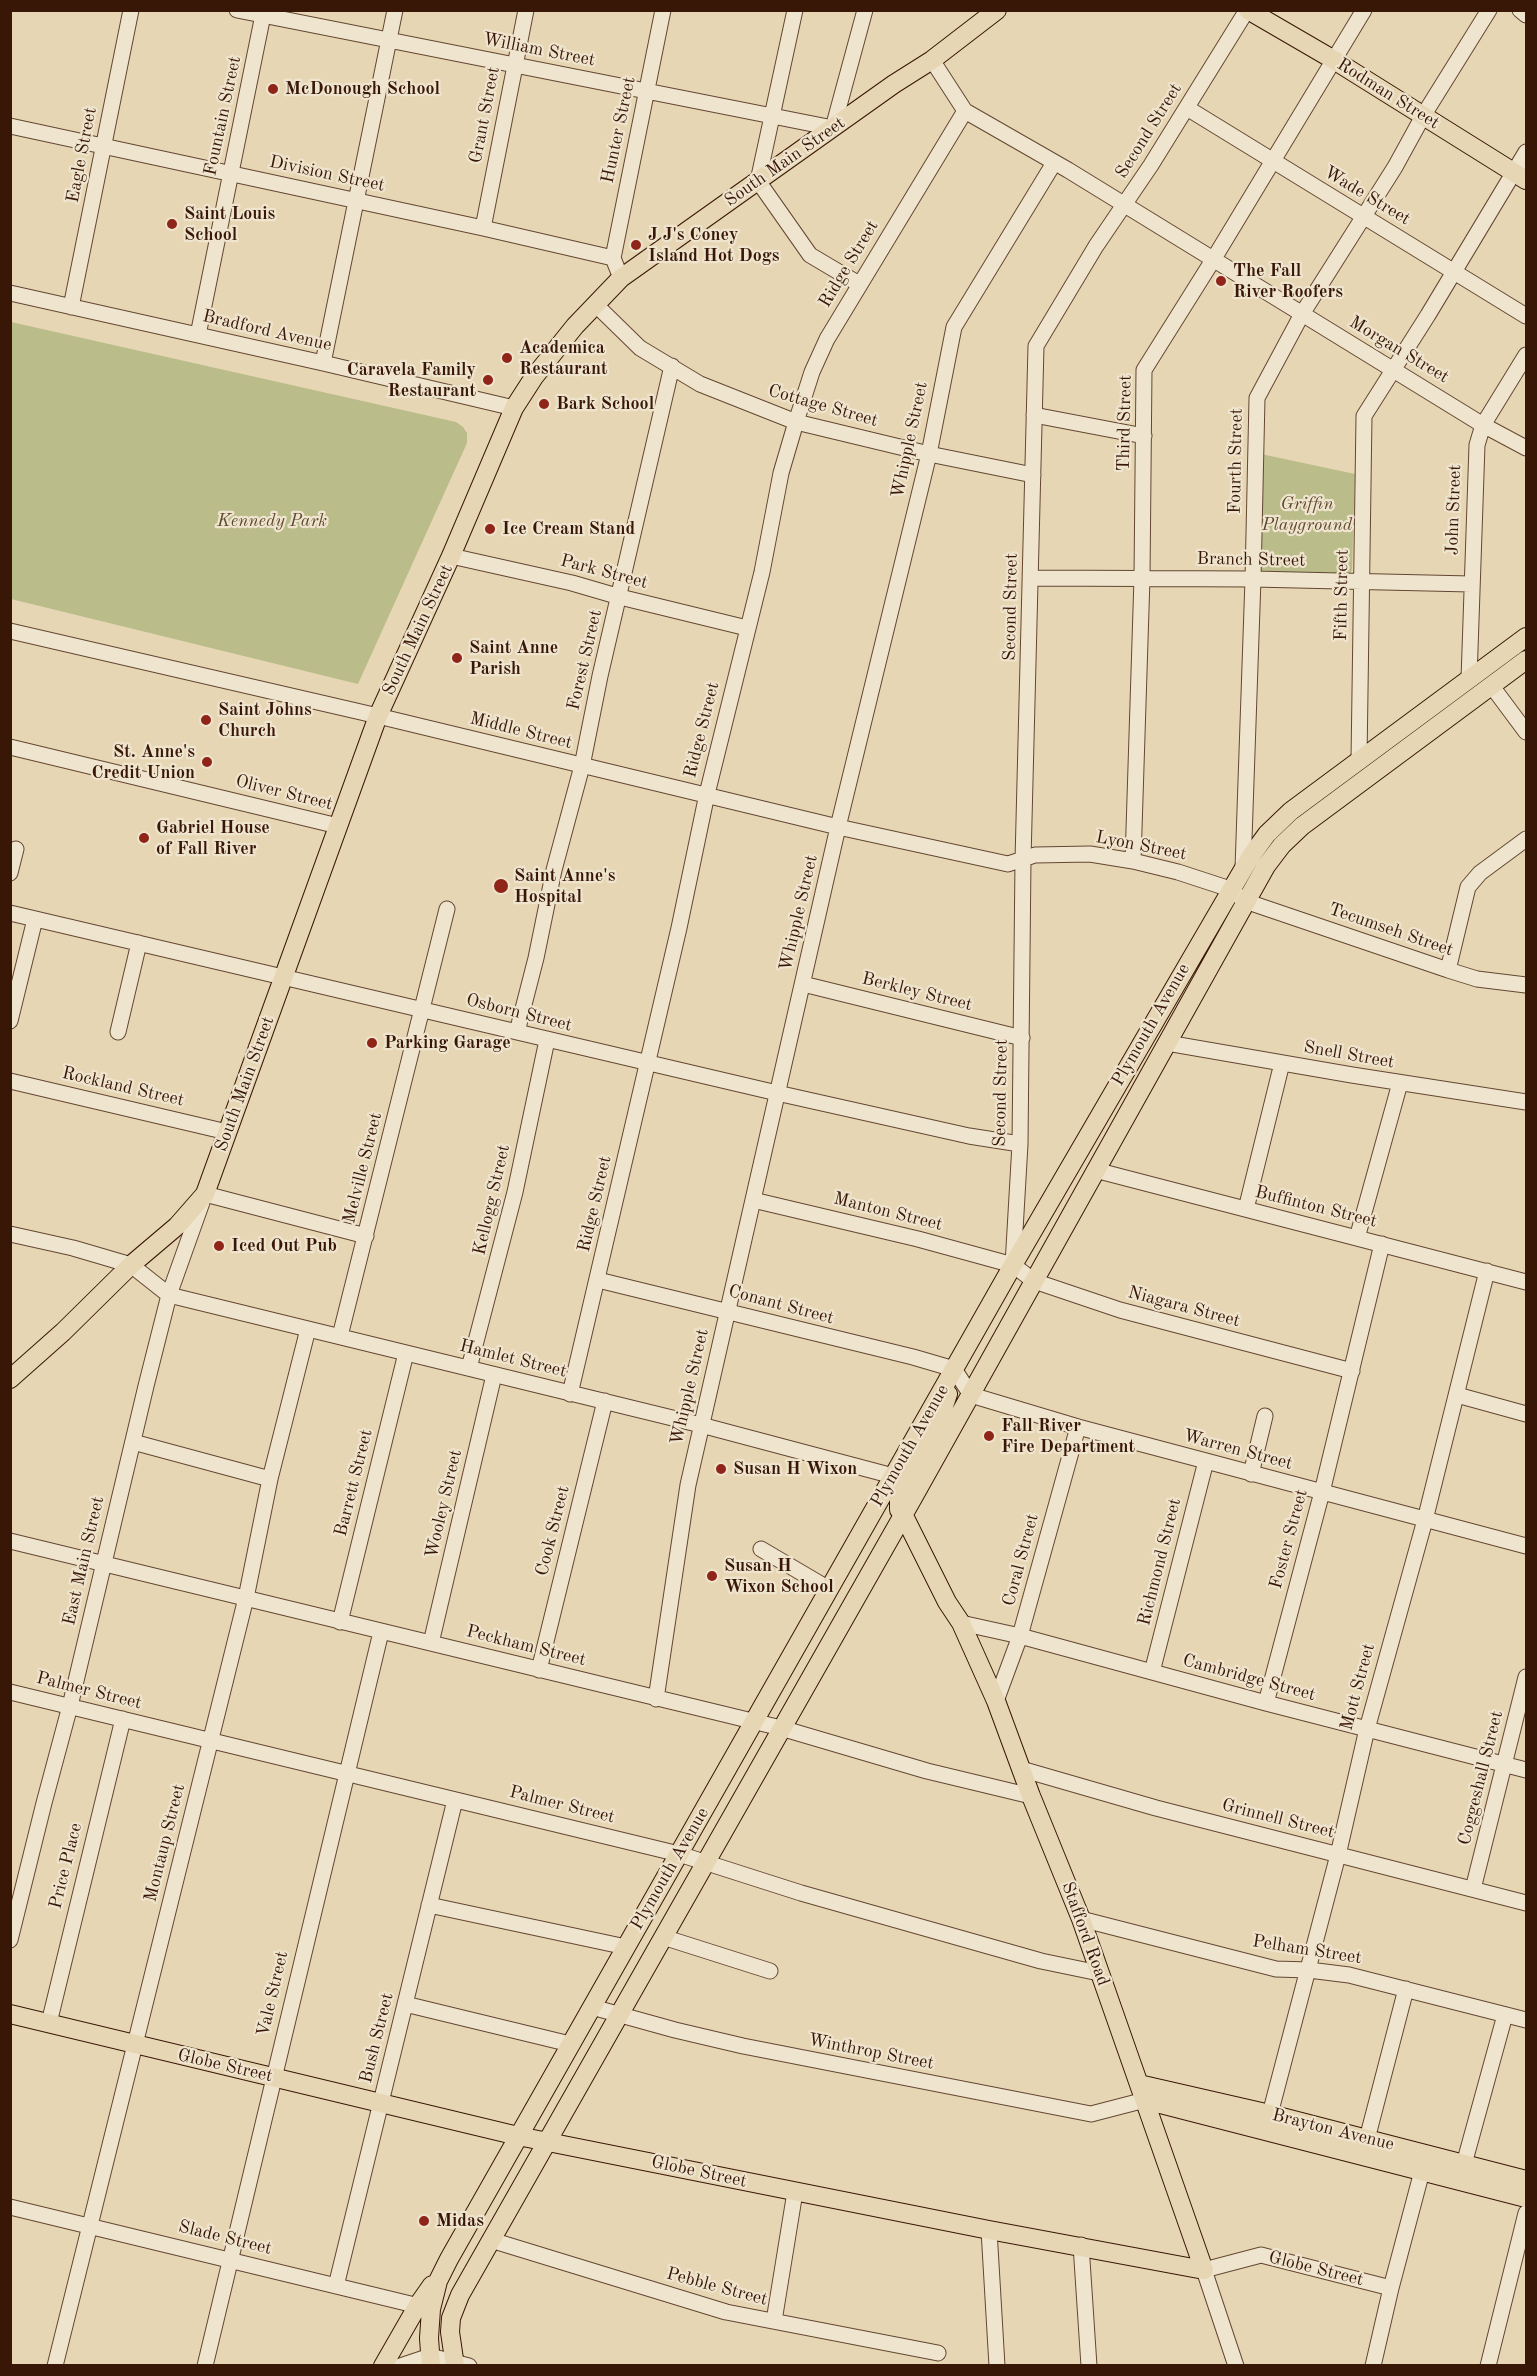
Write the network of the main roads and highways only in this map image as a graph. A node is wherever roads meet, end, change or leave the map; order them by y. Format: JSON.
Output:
{"nodes":[{"id":1,"x":997,"y":10,"type":"edge"},
{"id":2,"x":1247,"y":10,"type":"edge"},
{"id":3,"x":1521,"y":176,"type":"edge"},
{"id":4,"x":1527,"y":637,"type":"edge"},
{"id":5,"x":1527,"y":660,"type":"edge"},
{"id":6,"x":954,"y":1369,"type":"junction"},
{"id":7,"x":10,"y":1379,"type":"edge"},
{"id":8,"x":903,"y":1514,"type":"junction"},
{"id":9,"x":10,"y":2014,"type":"edge"},
{"id":10,"x":1142,"y":2092,"type":"junction"},
{"id":11,"x":518,"y":2136,"type":"junction"},
{"id":12,"x":548,"y":2140,"type":"junction"},
{"id":13,"x":1425,"y":2163,"type":"junction"},
{"id":14,"x":1527,"y":2180,"type":"edge"},
{"id":15,"x":1527,"y":2198,"type":"edge"},
{"id":16,"x":1204,"y":2270,"type":"joint"},
{"id":17,"x":424,"y":2307,"type":"junction"},
{"id":18,"x":446,"y":2363,"type":"edge"},
{"id":19,"x":383,"y":2366,"type":"edge"}],
"edges":[{"from":1,"to":7,"type":"main road","name":"South Main Street"},
{"from":2,"to":3,"type":"main road","name":"Rodman Street"},
{"from":4,"to":6,"type":"main road","name":"Plymouth Avenue"},
{"from":5,"to":8,"type":"main road","name":"Plymouth Avenue"},
{"from":6,"to":8,"type":"main road"},
{"from":6,"to":11,"type":"main road","name":"Plymouth Avenue"},
{"from":8,"to":10,"type":"main road","name":"Stafford Road"},
{"from":8,"to":12,"type":"main road","name":"Plymouth Avenue"},
{"from":9,"to":11,"type":"main road","name":"Globe Street"},
{"from":10,"to":13,"type":"main road","name":"Brayton Avenue"},
{"from":10,"to":13,"type":"main road","name":"Brayton Avenue"},
{"from":10,"to":16,"type":"main road","name":"Stafford Road"},
{"from":11,"to":12,"type":"main road","name":"Globe Street"},
{"from":11,"to":17,"type":"main road","name":"Plymouth Avenue"},
{"from":12,"to":16,"type":"main road","name":"Globe Street"},
{"from":12,"to":18,"type":"main road","name":"Plymouth Avenue"},
{"from":13,"to":14,"type":"main road","name":"Brayton Avenue"},
{"from":13,"to":15,"type":"main road","name":"Brayton Avenue"},
{"from":17,"to":18,"type":"main road"},
{"from":17,"to":19,"type":"main road","name":"Plymouth Avenue"}]}
